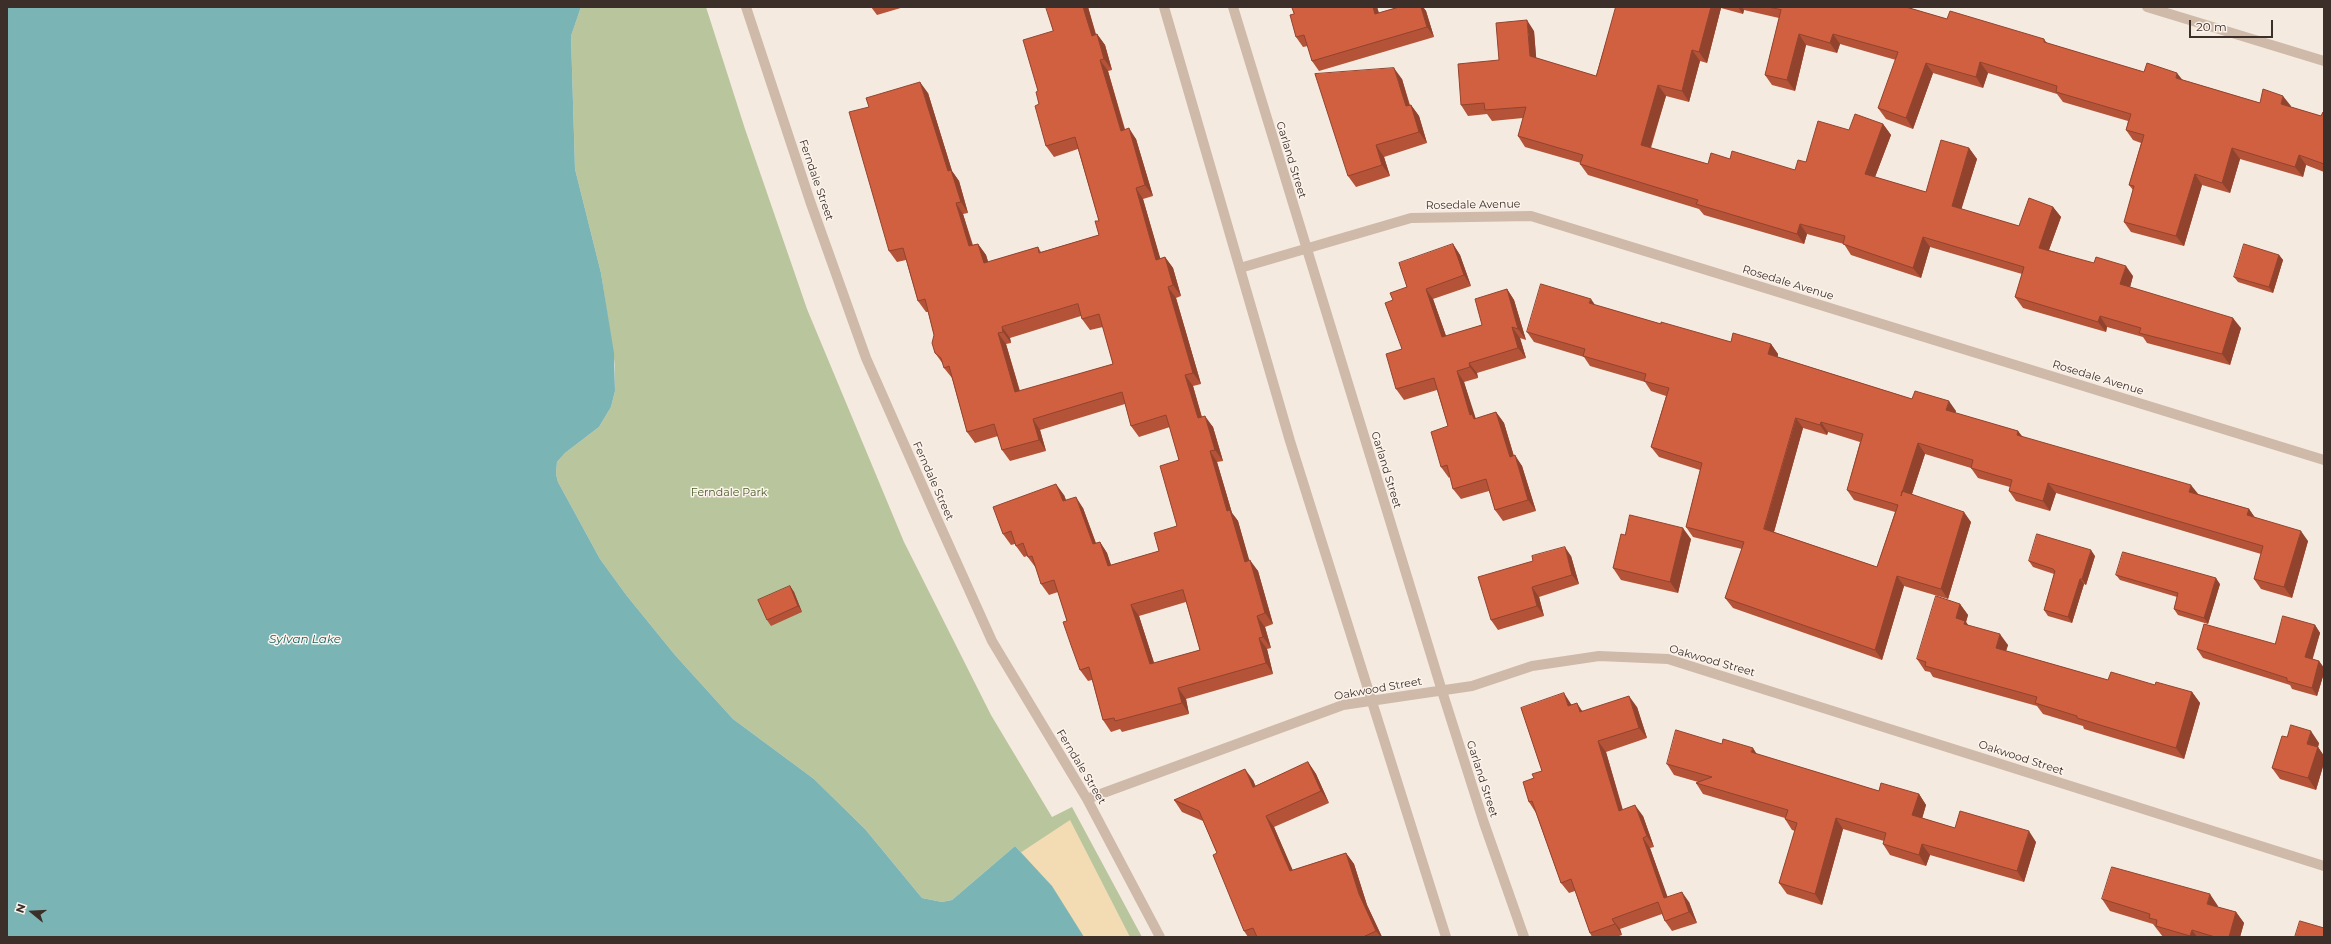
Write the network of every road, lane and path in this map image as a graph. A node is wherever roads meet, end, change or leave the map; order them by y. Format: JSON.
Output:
{"nodes":[{"id":1,"x":746,"y":7,"type":"edge"},
{"id":2,"x":1164,"y":7,"type":"edge"},
{"id":3,"x":1233,"y":7,"type":"edge"},
{"id":4,"x":2147,"y":7,"type":"edge"},
{"id":5,"x":2324,"y":61,"type":"edge"},
{"id":6,"x":1306,"y":250,"type":"junction"},
{"id":7,"x":1240,"y":268,"type":"junction"},
{"id":8,"x":2324,"y":460,"type":"edge"},
{"id":9,"x":1442,"y":691,"type":"junction"},
{"id":10,"x":1372,"y":701,"type":"junction"},
{"id":11,"x":1087,"y":799,"type":"junction"},
{"id":12,"x":2324,"y":866,"type":"edge"},
{"id":13,"x":1160,"y":937,"type":"edge"},
{"id":14,"x":1446,"y":937,"type":"edge"},
{"id":15,"x":1524,"y":937,"type":"edge"}],
"edges":[{"from":1,"to":11,"type":"street","name":"Ferndale Street"},
{"from":2,"to":7,"type":"street"},
{"from":3,"to":6,"type":"street","name":"Garland Street"},
{"from":4,"to":5,"type":"street"},
{"from":6,"to":7,"type":"street","name":"Rosedale Avenue"},
{"from":6,"to":8,"type":"street","name":"Rosedale Avenue"},
{"from":6,"to":9,"type":"street","name":"Garland Street"},
{"from":7,"to":10,"type":"street"},
{"from":9,"to":10,"type":"street","name":"Oakwood Street"},
{"from":9,"to":12,"type":"street","name":"Oakwood Street"},
{"from":9,"to":15,"type":"street","name":"Garland Street"},
{"from":10,"to":11,"type":"street","name":"Oakwood Street"},
{"from":10,"to":14,"type":"street"},
{"from":11,"to":13,"type":"street","name":"Ferndale Street"}]}
